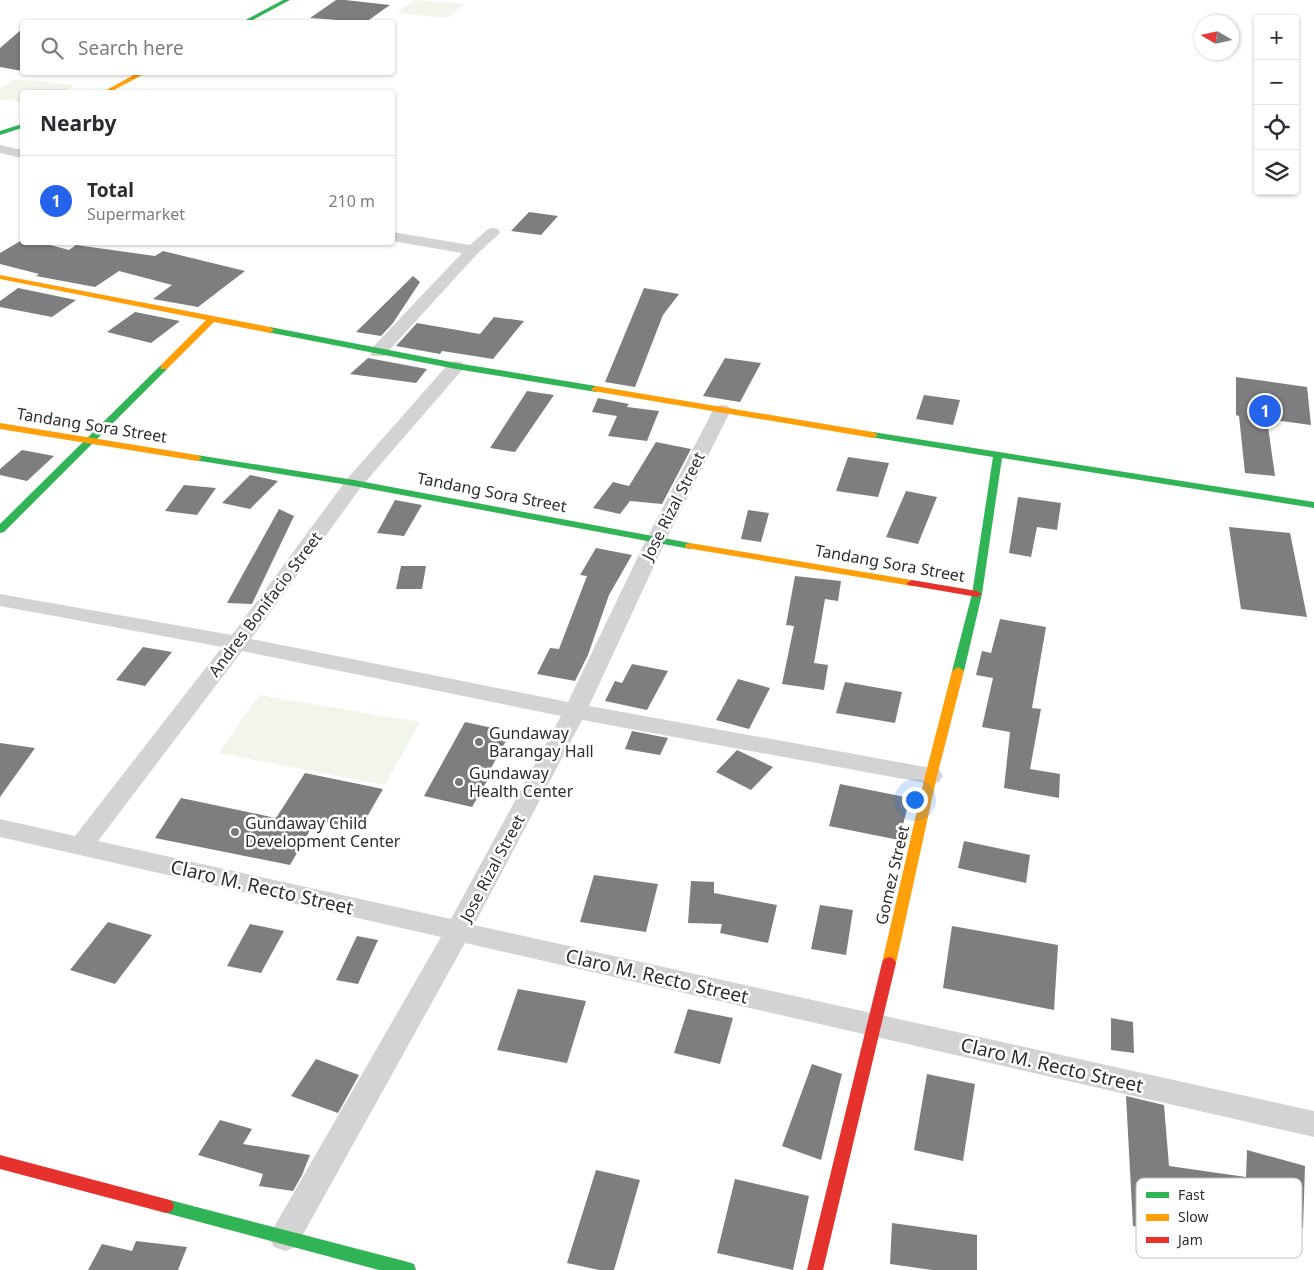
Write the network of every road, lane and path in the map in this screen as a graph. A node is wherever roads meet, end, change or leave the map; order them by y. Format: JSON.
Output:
{"nodes":[{"id":1,"x":287,"y":0,"type":"edge"},
{"id":2,"x":249,"y":20,"type":"edge"},
{"id":3,"x":139,"y":75,"type":"edge"},
{"id":4,"x":110,"y":90,"type":"edge"},
{"id":5,"x":20,"y":127,"type":"edge"},
{"id":6,"x":0,"y":133,"type":"edge"},
{"id":7,"x":0,"y":149,"type":"edge"},
{"id":8,"x":20,"y":154,"type":"edge"},
{"id":9,"x":493,"y":232,"type":"dead end"},
{"id":10,"x":395,"y":237,"type":"edge"},
{"id":11,"x":473,"y":250,"type":"junction"},
{"id":12,"x":3,"y":280,"type":"edge"},
{"id":13,"x":212,"y":320,"type":"junction"},
{"id":14,"x":378,"y":352,"type":"junction"},
{"id":15,"x":456,"y":366,"type":"junction"},
{"id":16,"x":722,"y":410,"type":"junction"},
{"id":17,"x":0,"y":426,"type":"edge"},
{"id":18,"x":88,"y":441,"type":"junction"},
{"id":19,"x":998,"y":456,"type":"junction"},
{"id":20,"x":354,"y":483,"type":"junction"},
{"id":21,"x":1314,"y":505,"type":"edge"},
{"id":22,"x":0,"y":530,"type":"edge"},
{"id":23,"x":656,"y":540,"type":"junction"},
{"id":24,"x":977,"y":594,"type":"junction"},
{"id":25,"x":0,"y":600,"type":"edge"},
{"id":26,"x":237,"y":643,"type":"junction"},
{"id":27,"x":575,"y":711,"type":"junction"},
{"id":28,"x":931,"y":776,"type":"junction"},
{"id":29,"x":0,"y":828,"type":"edge"},
{"id":30,"x":81,"y":846,"type":"junction"},
{"id":31,"x":458,"y":931,"type":"junction"},
{"id":32,"x":875,"y":1025,"type":"junction"},
{"id":33,"x":1314,"y":1124,"type":"edge"},
{"id":34,"x":0,"y":1162,"type":"edge"},
{"id":35,"x":285,"y":1237,"type":"junction"},
{"id":36,"x":408,"y":1270,"type":"edge"},
{"id":37,"x":815,"y":1270,"type":"edge"}],
"edges":[{"from":1,"to":2,"type":"street"},
{"from":3,"to":4,"type":"street"},
{"from":5,"to":6,"type":"street"},
{"from":7,"to":8,"type":"street"},
{"from":9,"to":11,"type":"street"},
{"from":10,"to":11,"type":"street"},
{"from":11,"to":14,"type":"street"},
{"from":12,"to":13,"type":"street"},
{"from":13,"to":14,"type":"street"},
{"from":13,"to":18,"type":"street"},
{"from":14,"to":15,"type":"street"},
{"from":15,"to":16,"type":"street"},
{"from":15,"to":20,"type":"street","name":"Andres Bonifacio Street"},
{"from":16,"to":19,"type":"street"},
{"from":16,"to":23,"type":"street","name":"Jose Rizal Street"},
{"from":17,"to":18,"type":"street","name":"Tandang Sora Street"},
{"from":18,"to":20,"type":"street","name":"Tandang Sora Street"},
{"from":18,"to":22,"type":"street"},
{"from":19,"to":21,"type":"street"},
{"from":19,"to":24,"type":"street","name":"Gomez Street"},
{"from":20,"to":23,"type":"street","name":"Tandang Sora Street"},
{"from":20,"to":26,"type":"street","name":"Andres Bonifacio Street"},
{"from":23,"to":24,"type":"street","name":"Tandang Sora Street"},
{"from":23,"to":27,"type":"street","name":"Jose Rizal Street"},
{"from":24,"to":28,"type":"street","name":"Gomez Street"},
{"from":25,"to":26,"type":"street"},
{"from":26,"to":27,"type":"street"},
{"from":26,"to":30,"type":"street","name":"Andres Bonifacio Street"},
{"from":27,"to":28,"type":"street"},
{"from":27,"to":31,"type":"street","name":"Jose Rizal Street"},
{"from":28,"to":32,"type":"street","name":"Gomez Street"},
{"from":29,"to":30,"type":"street","name":"Claro M. Recto Street"},
{"from":30,"to":31,"type":"street","name":"Claro M. Recto Street"},
{"from":31,"to":32,"type":"street","name":"Claro M. Recto Street"},
{"from":31,"to":35,"type":"street","name":"Jose Rizal Street"},
{"from":32,"to":33,"type":"street","name":"Claro M. Recto Street"},
{"from":32,"to":37,"type":"street","name":"Gomez Street"},
{"from":34,"to":35,"type":"street"},
{"from":35,"to":36,"type":"street"}]}
